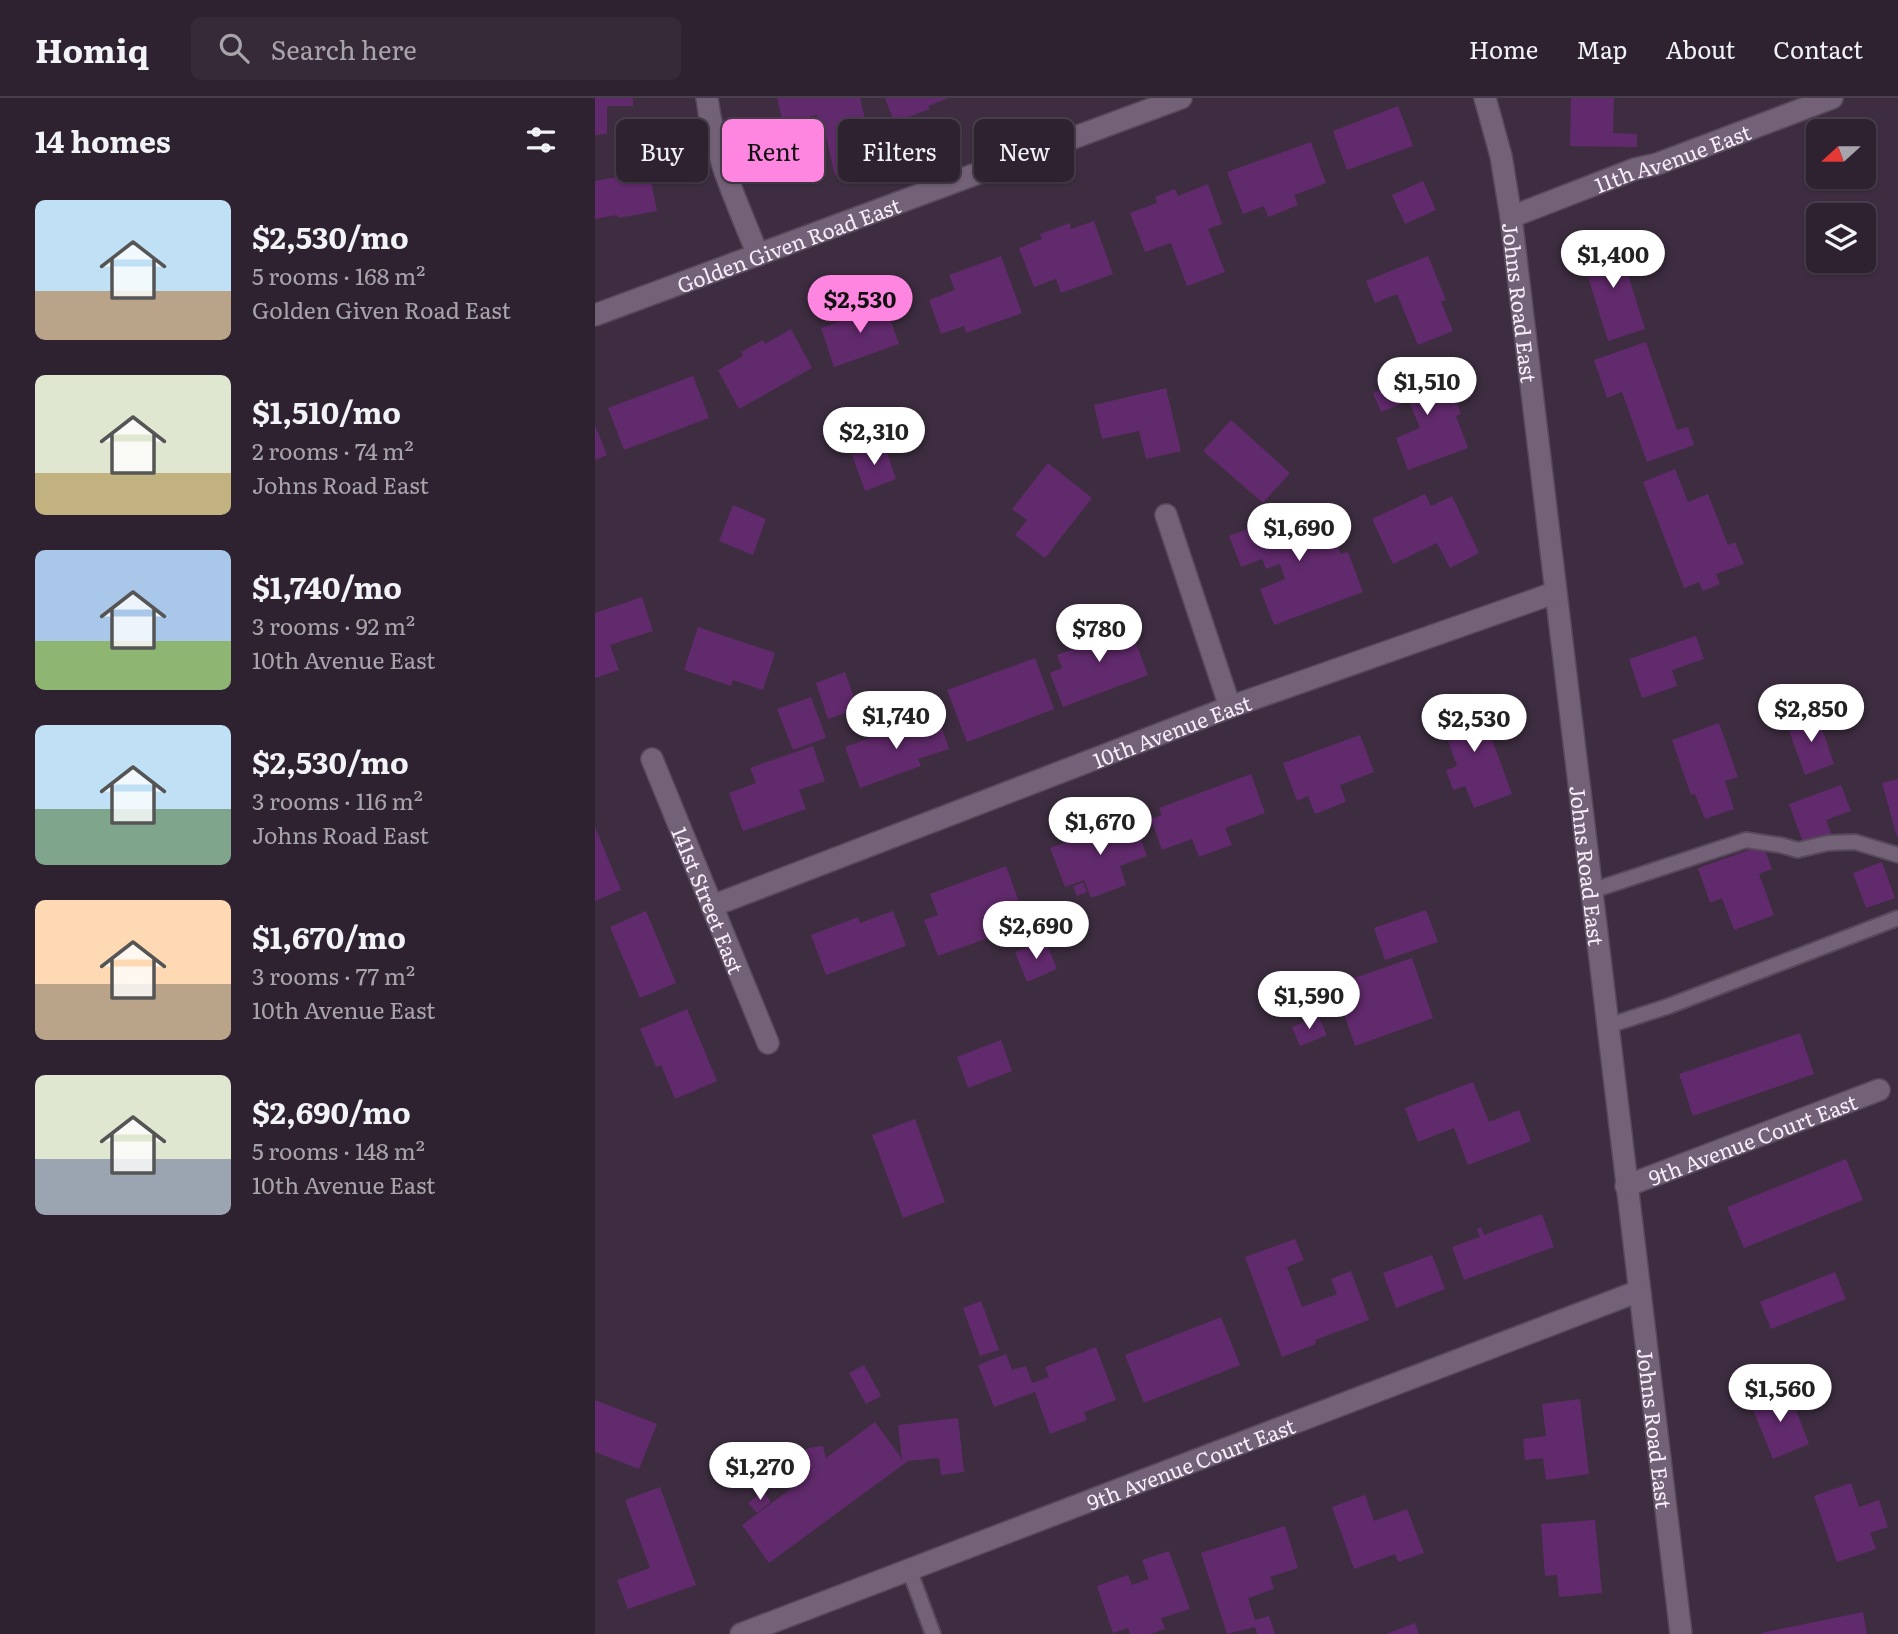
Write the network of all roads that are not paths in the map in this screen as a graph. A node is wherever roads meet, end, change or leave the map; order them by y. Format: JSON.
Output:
{"nodes":[{"id":1,"x":707,"y":98,"type":"edge"},
{"id":2,"x":1485,"y":98,"type":"edge"},
{"id":3,"x":1832,"y":98,"type":"edge"},
{"id":4,"x":1167,"y":100,"type":"edge"},
{"id":5,"x":1511,"y":217,"type":"junction"},
{"id":6,"x":758,"y":255,"type":"junction"},
{"id":7,"x":595,"y":315,"type":"edge"},
{"id":8,"x":1166,"y":515,"type":"dead end"},
{"id":9,"x":1554,"y":593,"type":"junction"},
{"id":10,"x":1230,"y":707,"type":"junction"},
{"id":11,"x":652,"y":759,"type":"dead end"},
{"id":12,"x":1898,"y":855,"type":"edge"},
{"id":13,"x":1591,"y":891,"type":"junction"},
{"id":14,"x":712,"y":906,"type":"junction"},
{"id":15,"x":1898,"y":918,"type":"edge"},
{"id":16,"x":1607,"y":1026,"type":"junction"},
{"id":17,"x":768,"y":1043,"type":"dead end"},
{"id":18,"x":1879,"y":1090,"type":"dead end"},
{"id":19,"x":1626,"y":1186,"type":"junction"},
{"id":20,"x":1639,"y":1291,"type":"junction"},
{"id":21,"x":909,"y":1569,"type":"junction"},
{"id":22,"x":741,"y":1634,"type":"edge"},
{"id":23,"x":933,"y":1634,"type":"edge"},
{"id":24,"x":1681,"y":1634,"type":"edge"}],
"edges":[{"from":1,"to":6,"type":"street"},
{"from":2,"to":5,"type":"street","name":"Johns Road East"},
{"from":3,"to":5,"type":"street","name":"11th Avenue East"},
{"from":4,"to":6,"type":"street","name":"Golden Given Road East"},
{"from":5,"to":9,"type":"street","name":"Johns Road East"},
{"from":6,"to":7,"type":"street","name":"Golden Given Road East"},
{"from":8,"to":10,"type":"street"},
{"from":9,"to":10,"type":"street","name":"10th Avenue East"},
{"from":9,"to":13,"type":"street","name":"Johns Road East"},
{"from":10,"to":14,"type":"street","name":"10th Avenue East"},
{"from":11,"to":14,"type":"street","name":"141st Street East"},
{"from":12,"to":13,"type":"lane"},
{"from":13,"to":16,"type":"street","name":"Johns Road East"},
{"from":14,"to":17,"type":"street","name":"141st Street East"},
{"from":15,"to":16,"type":"lane"},
{"from":16,"to":19,"type":"street","name":"Johns Road East"},
{"from":18,"to":19,"type":"street","name":"9th Avenue Court East"},
{"from":19,"to":20,"type":"street","name":"Johns Road East"},
{"from":20,"to":21,"type":"street","name":"9th Avenue Court East"},
{"from":20,"to":24,"type":"street","name":"Johns Road East"},
{"from":21,"to":22,"type":"street","name":"9th Avenue Court East"},
{"from":21,"to":23,"type":"lane"}]}
